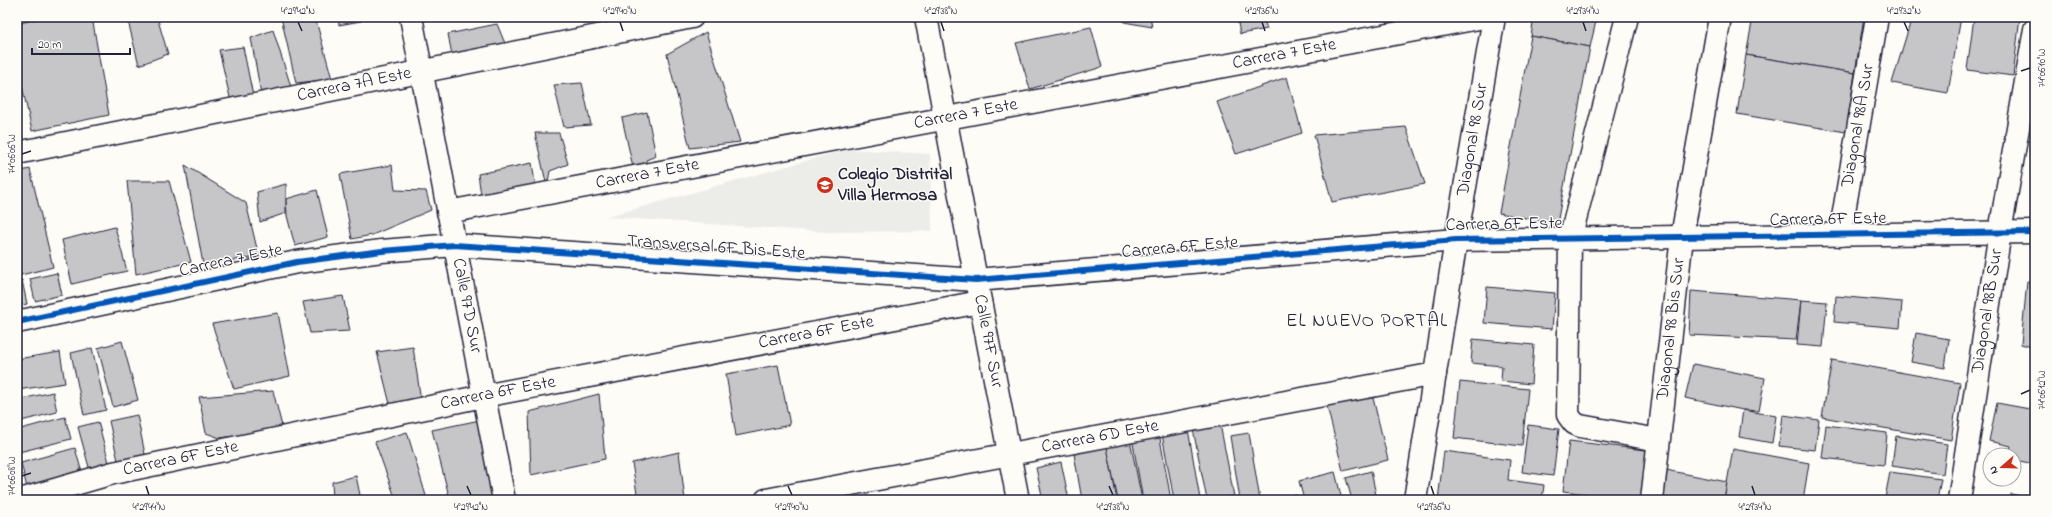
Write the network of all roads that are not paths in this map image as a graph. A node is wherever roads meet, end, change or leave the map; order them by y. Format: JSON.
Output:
{"nodes":[{"id":1,"x":410,"y":17,"type":"edge"},
{"id":2,"x":692,"y":17,"type":"edge"},
{"id":3,"x":926,"y":17,"type":"edge"},
{"id":4,"x":1484,"y":17,"type":"edge"},
{"id":5,"x":1494,"y":17,"type":"edge"},
{"id":6,"x":1627,"y":17,"type":"edge"},
{"id":7,"x":1720,"y":17,"type":"edge"},
{"id":8,"x":1877,"y":17,"type":"edge"},
{"id":9,"x":2035,"y":29,"type":"edge"},
{"id":10,"x":421,"y":71,"type":"junction"},
{"id":11,"x":945,"y":118,"type":"junction"},
{"id":12,"x":17,"y":153,"type":"edge"},
{"id":13,"x":448,"y":212,"type":"junction"},
{"id":14,"x":2000,"y":232,"type":"junction"},
{"id":15,"x":2035,"y":232,"type":"edge"},
{"id":16,"x":1840,"y":234,"type":"junction"},
{"id":17,"x":1682,"y":238,"type":"junction"},
{"id":18,"x":1570,"y":239,"type":"junction"},
{"id":19,"x":1456,"y":240,"type":"junction"},
{"id":20,"x":454,"y":245,"type":"junction"},
{"id":21,"x":976,"y":280,"type":"junction"},
{"id":22,"x":980,"y":302,"type":"junction"},
{"id":23,"x":17,"y":322,"type":"edge"},
{"id":24,"x":1435,"y":374,"type":"junction"},
{"id":25,"x":483,"y":396,"type":"junction"},
{"id":26,"x":1658,"y":440,"type":"junction"},
{"id":27,"x":1009,"y":454,"type":"junction"},
{"id":28,"x":20,"y":500,"type":"edge"},
{"id":29,"x":504,"y":500,"type":"edge"},
{"id":30,"x":766,"y":500,"type":"edge"},
{"id":31,"x":1018,"y":500,"type":"edge"},
{"id":32,"x":1415,"y":500,"type":"edge"},
{"id":33,"x":1652,"y":500,"type":"edge"},
{"id":34,"x":1959,"y":500,"type":"edge"}],
"edges":[{"from":1,"to":10,"type":"street","name":"Calle 97D Sur"},
{"from":2,"to":10,"type":"street","name":"Carrera 7A Este"},
{"from":3,"to":11,"type":"street","name":"Calle 97F Sur"},
{"from":4,"to":11,"type":"street","name":"Carrera 7 Este"},
{"from":5,"to":19,"type":"street","name":"Diagonal 98 Sur"},
{"from":6,"to":18,"type":"street"},
{"from":7,"to":17,"type":"street","name":"Diagonal 98 Bis Sur"},
{"from":8,"to":16,"type":"street","name":"Diagonal 98A Sur"},
{"from":9,"to":14,"type":"street","name":"Diagonal 98B Sur"},
{"from":10,"to":12,"type":"street","name":"Carrera 7A Este"},
{"from":10,"to":13,"type":"street","name":"Calle 97D Sur"},
{"from":11,"to":13,"type":"street","name":"Carrera 7 Este"},
{"from":11,"to":21,"type":"street","name":"Calle 97F Sur"},
{"from":13,"to":20,"type":"street","name":"Calle 97D Sur"},
{"from":14,"to":15,"type":"street","name":"Carrera 6F Este"},
{"from":14,"to":16,"type":"street","name":"Carrera 6F Este"},
{"from":14,"to":34,"type":"street","name":"Diagonal 98B Sur"},
{"from":16,"to":17,"type":"street","name":"Carrera 6F Este"},
{"from":17,"to":18,"type":"street","name":"Carrera 6F Este"},
{"from":17,"to":26,"type":"street","name":"Diagonal 98 Bis Sur"},
{"from":18,"to":19,"type":"street","name":"Carrera 6F Este"},
{"from":18,"to":26,"type":"street"},
{"from":19,"to":21,"type":"street","name":"Carrera 6F Este"},
{"from":19,"to":24,"type":"street","name":"Diagonal 98 Sur"},
{"from":20,"to":21,"type":"street","name":"Transversal 6F Bis Este"},
{"from":20,"to":23,"type":"street","name":"Carrera 7 Este"},
{"from":20,"to":25,"type":"street","name":"Calle 97D Sur"},
{"from":21,"to":22,"type":"street","name":"Calle 97F Sur"},
{"from":22,"to":25,"type":"street","name":"Carrera 6F Este"},
{"from":22,"to":27,"type":"street","name":"Calle 97F Sur"},
{"from":24,"to":27,"type":"street","name":"Carrera 6D Este"},
{"from":24,"to":32,"type":"street","name":"Diagonal 98 Sur"},
{"from":25,"to":28,"type":"street","name":"Carrera 6F Este"},
{"from":25,"to":29,"type":"street","name":"Calle 97D Sur"},
{"from":26,"to":33,"type":"street","name":"Diagonal 98 Bis Sur"},
{"from":27,"to":30,"type":"street","name":"Carrera 6D Este"},
{"from":27,"to":31,"type":"street","name":"Calle 97F Sur"}]}
